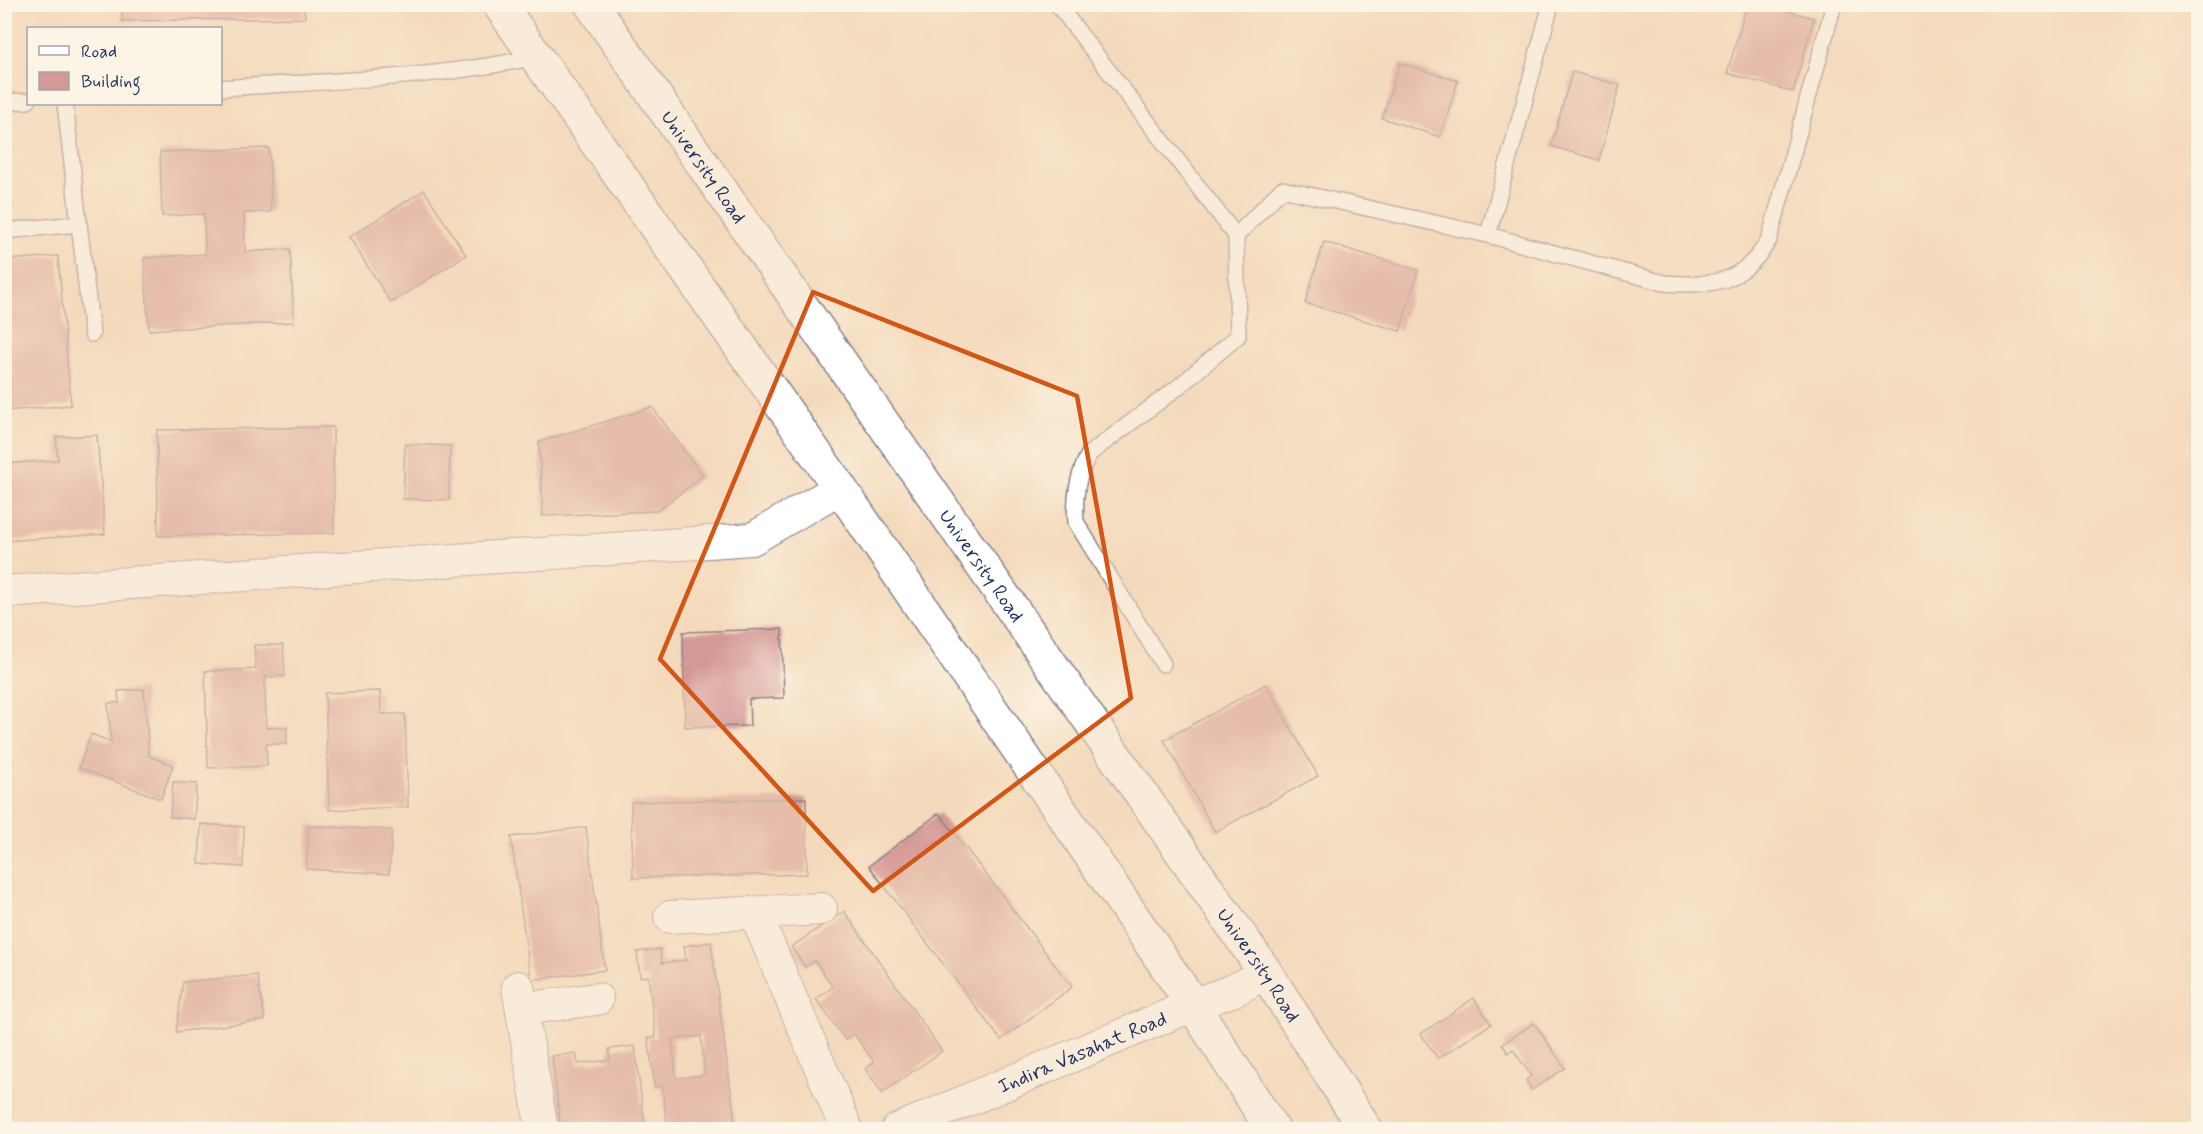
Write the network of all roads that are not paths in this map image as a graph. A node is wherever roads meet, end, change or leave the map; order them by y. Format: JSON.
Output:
{"nodes":[{"id":1,"x":499,"y":4,"type":"edge"},
{"id":2,"x":591,"y":4,"type":"edge"},
{"id":3,"x":1057,"y":4,"type":"edge"},
{"id":4,"x":1551,"y":4,"type":"edge"},
{"id":5,"x":1834,"y":4,"type":"edge"},
{"id":6,"x":536,"y":57,"type":"junction"},
{"id":7,"x":222,"y":88,"type":"edge"},
{"id":8,"x":27,"y":101,"type":"edge"},
{"id":9,"x":4,"y":102,"type":"edge"},
{"id":10,"x":65,"y":105,"type":"edge"},
{"id":11,"x":79,"y":224,"type":"junction"},
{"id":12,"x":4,"y":231,"type":"edge"},
{"id":13,"x":1488,"y":235,"type":"junction"},
{"id":14,"x":1236,"y":236,"type":"junction"},
{"id":15,"x":92,"y":334,"type":"dead end"},
{"id":16,"x":840,"y":488,"type":"junction"},
{"id":17,"x":4,"y":592,"type":"edge"},
{"id":18,"x":1163,"y":664,"type":"dead end"},
{"id":19,"x":821,"y":909,"type":"dead end"},
{"id":20,"x":755,"y":913,"type":"junction"},
{"id":21,"x":670,"y":917,"type":"dead end"},
{"id":22,"x":1266,"y":973,"type":"junction"},
{"id":23,"x":597,"y":999,"type":"dead end"},
{"id":24,"x":1193,"y":1005,"type":"junction"},
{"id":25,"x":542,"y":1130,"type":"edge"},
{"id":26,"x":847,"y":1130,"type":"edge"},
{"id":27,"x":897,"y":1130,"type":"edge"},
{"id":28,"x":1273,"y":1130,"type":"edge"},
{"id":29,"x":1366,"y":1130,"type":"edge"}],
"edges":[{"from":1,"to":6,"type":"main road"},
{"from":2,"to":22,"type":"main road","name":"University Road"},
{"from":3,"to":14,"type":"lane"},
{"from":4,"to":13,"type":"lane"},
{"from":5,"to":13,"type":"lane"},
{"from":6,"to":7,"type":"lane"},
{"from":6,"to":16,"type":"main road"},
{"from":8,"to":9,"type":"lane"},
{"from":10,"to":11,"type":"lane"},
{"from":11,"to":12,"type":"lane"},
{"from":11,"to":15,"type":"lane"},
{"from":13,"to":14,"type":"lane"},
{"from":14,"to":18,"type":"lane"},
{"from":16,"to":17,"type":"street"},
{"from":16,"to":24,"type":"main road"},
{"from":19,"to":20,"type":"street"},
{"from":20,"to":21,"type":"street"},
{"from":20,"to":26,"type":"street"},
{"from":22,"to":24,"type":"street","name":"Indira Vasahat Road"},
{"from":22,"to":29,"type":"main road","name":"University Road"},
{"from":23,"to":25,"type":"street"},
{"from":24,"to":27,"type":"street","name":"Indira Vasahat Road"},
{"from":24,"to":28,"type":"main road"}]}
